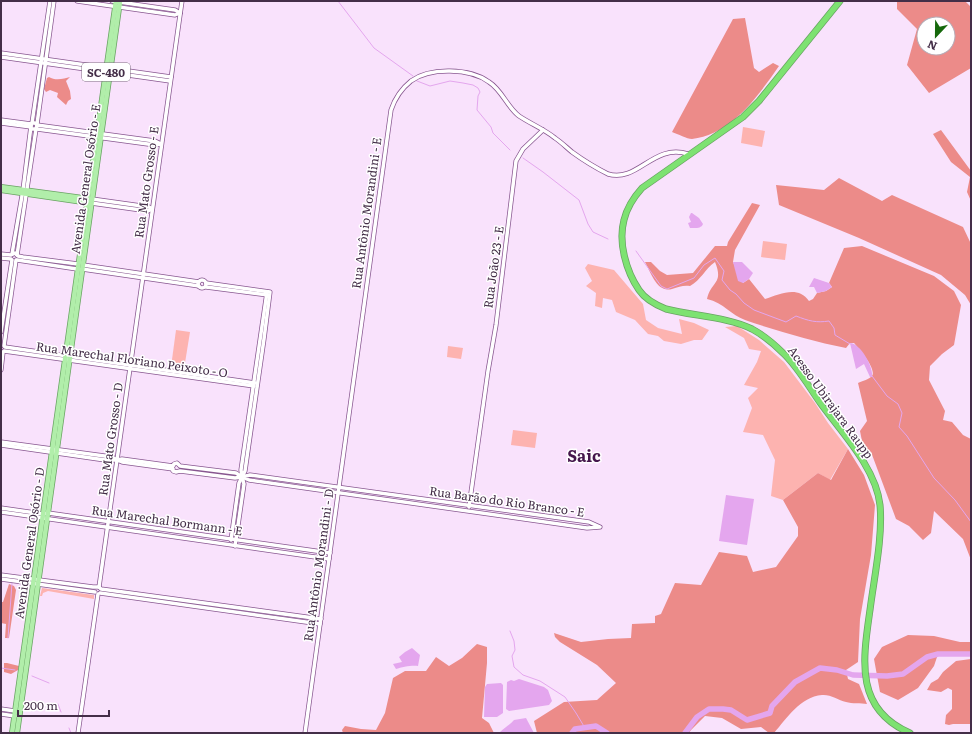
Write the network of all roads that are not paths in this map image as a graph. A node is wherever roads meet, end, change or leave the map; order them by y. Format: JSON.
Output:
{"nodes":[{"id":1,"x":50,"y":1,"type":"edge"},
{"id":2,"x":54,"y":1,"type":"edge"},
{"id":3,"x":77,"y":1,"type":"edge"},
{"id":4,"x":82,"y":1,"type":"edge"},
{"id":5,"x":112,"y":1,"type":"edge"},
{"id":6,"x":182,"y":1,"type":"edge"},
{"id":7,"x":840,"y":1,"type":"edge"},
{"id":8,"x":117,"y":3,"type":"edge"},
{"id":9,"x":150,"y":6,"type":"junction"},
{"id":10,"x":150,"y":11,"type":"junction"},
{"id":11,"x":180,"y":13,"type":"junction"},
{"id":12,"x":49,"y":26,"type":"junction"},
{"id":13,"x":1,"y":53,"type":"edge"},
{"id":14,"x":9,"y":56,"type":"junction"},
{"id":15,"x":1,"y":57,"type":"edge"},
{"id":16,"x":43,"y":61,"type":"junction"},
{"id":17,"x":108,"y":70,"type":"junction"},
{"id":18,"x":171,"y":79,"type":"junction"},
{"id":19,"x":39,"y":94,"type":"junction"},
{"id":20,"x":1,"y":121,"type":"edge"},
{"id":21,"x":31,"y":126,"type":"junction"},
{"id":22,"x":37,"y":127,"type":"junction"},
{"id":23,"x":543,"y":130,"type":"junction"},
{"id":24,"x":99,"y":135,"type":"junction"},
{"id":25,"x":161,"y":144,"type":"junction"},
{"id":26,"x":688,"y":154,"type":"junction"},
{"id":27,"x":27,"y":156,"type":"junction"},
{"id":28,"x":32,"y":157,"type":"junction"},
{"id":29,"x":1,"y":187,"type":"edge"},
{"id":30,"x":1,"y":190,"type":"edge"},
{"id":31,"x":25,"y":192,"type":"junction"},
{"id":32,"x":90,"y":201,"type":"junction"},
{"id":33,"x":152,"y":209,"type":"junction"},
{"id":34,"x":1,"y":254,"type":"edge"},
{"id":35,"x":14,"y":257,"type":"junction"},
{"id":36,"x":1,"y":258,"type":"edge"},
{"id":37,"x":80,"y":267,"type":"junction"},
{"id":38,"x":143,"y":276,"type":"junction"},
{"id":39,"x":199,"y":284,"type":"junction"},
{"id":40,"x":206,"y":285,"type":"junction"},
{"id":41,"x":1,"y":332,"type":"edge"},
{"id":42,"x":3,"y":349,"type":"edge"},
{"id":43,"x":67,"y":358,"type":"junction"},
{"id":44,"x":130,"y":367,"type":"junction"},
{"id":45,"x":1,"y":370,"type":"edge"},
{"id":46,"x":255,"y":385,"type":"junction"},
{"id":47,"x":351,"y":399,"type":"joint"},
{"id":48,"x":1,"y":442,"type":"edge"},
{"id":49,"x":1,"y":446,"type":"edge"},
{"id":50,"x":54,"y":451,"type":"junction"},
{"id":51,"x":117,"y":460,"type":"junction"},
{"id":52,"x":180,"y":466,"type":"junction"},
{"id":53,"x":173,"y":468,"type":"junction"},
{"id":54,"x":207,"y":469,"type":"junction"},
{"id":55,"x":180,"y":470,"type":"junction"},
{"id":56,"x":206,"y":474,"type":"junction"},
{"id":57,"x":242,"y":477,"type":"junction"},
{"id":58,"x":293,"y":481,"type":"junction"},
{"id":59,"x":293,"y":486,"type":"junction"},
{"id":60,"x":339,"y":488,"type":"junction"},
{"id":61,"x":370,"y":492,"type":"junction"},
{"id":62,"x":338,"y":493,"type":"junction"},
{"id":63,"x":369,"y":498,"type":"junction"},
{"id":64,"x":431,"y":500,"type":"junction"},
{"id":65,"x":430,"y":506,"type":"junction"},
{"id":66,"x":469,"y":506,"type":"junction"},
{"id":67,"x":1,"y":508,"type":"edge"},
{"id":68,"x":1,"y":512,"type":"edge"},
{"id":69,"x":468,"y":512,"type":"junction"},
{"id":70,"x":30,"y":514,"type":"junction"},
{"id":71,"x":45,"y":516,"type":"junction"},
{"id":72,"x":77,"y":517,"type":"junction"},
{"id":73,"x":108,"y":522,"type":"junction"},
{"id":74,"x":76,"y":523,"type":"junction"},
{"id":75,"x":107,"y":528,"type":"junction"},
{"id":76,"x":233,"y":539,"type":"junction"},
{"id":77,"x":276,"y":545,"type":"junction"},
{"id":78,"x":233,"y":546,"type":"junction"},
{"id":79,"x":275,"y":552,"type":"junction"},
{"id":80,"x":330,"y":553,"type":"junction"},
{"id":81,"x":329,"y":559,"type":"junction"},
{"id":82,"x":1,"y":575,"type":"edge"},
{"id":83,"x":1,"y":579,"type":"edge"},
{"id":84,"x":36,"y":582,"type":"junction"},
{"id":85,"x":98,"y":590,"type":"junction"},
{"id":86,"x":321,"y":619,"type":"junction"},
{"id":87,"x":320,"y":624,"type":"junction"},
{"id":88,"x":1,"y":709,"type":"edge"},
{"id":89,"x":1,"y":714,"type":"edge"},
{"id":90,"x":15,"y":714,"type":"junction"},
{"id":91,"x":12,"y":733,"type":"edge"},
{"id":92,"x":16,"y":733,"type":"edge"},
{"id":93,"x":78,"y":733,"type":"edge"},
{"id":94,"x":305,"y":733,"type":"edge"},
{"id":95,"x":910,"y":733,"type":"edge"}],
"edges":[{"from":1,"to":12,"type":"street"},
{"from":2,"to":12,"type":"street"},
{"from":3,"to":4,"type":"street"},
{"from":4,"to":8,"type":"street"},
{"from":5,"to":8,"type":"street"},
{"from":6,"to":11,"type":"street","name":"Rua Mato Grosso - E"},
{"from":7,"to":26,"type":"highway","name":"Acesso Ubirajara Raupp"},
{"from":8,"to":9,"type":"street"},
{"from":8,"to":10,"type":"street"},
{"from":8,"to":17,"type":"main road","name":"Avenida General Osório - E","number":"SC-480"},
{"from":9,"to":10,"type":"street"},
{"from":9,"to":11,"type":"street"},
{"from":10,"to":11,"type":"street"},
{"from":11,"to":18,"type":"street","name":"Rua Mato Grosso - E"},
{"from":12,"to":16,"type":"street"},
{"from":13,"to":14,"type":"street"},
{"from":14,"to":15,"type":"street"},
{"from":14,"to":16,"type":"street"},
{"from":16,"to":17,"type":"street"},
{"from":16,"to":19,"type":"street"},
{"from":17,"to":18,"type":"street"},
{"from":17,"to":24,"type":"main road","name":"Avenida General Osório - E","number":"SC-480"},
{"from":18,"to":25,"type":"street","name":"Rua Mato Grosso - E"},
{"from":19,"to":21,"type":"street"},
{"from":19,"to":22,"type":"street"},
{"from":20,"to":21,"type":"street"},
{"from":21,"to":22,"type":"street"},
{"from":21,"to":22,"type":"street"},
{"from":21,"to":27,"type":"street"},
{"from":22,"to":24,"type":"street"},
{"from":22,"to":28,"type":"street"},
{"from":23,"to":26,"type":"street"},
{"from":23,"to":47,"type":"street","name":"Rua Antônio Morandini - E"},
{"from":23,"to":66,"type":"street","name":"Rua João 23 - E"},
{"from":24,"to":25,"type":"street"},
{"from":24,"to":32,"type":"main road","name":"Avenida General Osório - E"},
{"from":25,"to":33,"type":"street","name":"Rua Mato Grosso - E"},
{"from":26,"to":95,"type":"highway","name":"Acesso Ubirajara Raupp"},
{"from":27,"to":28,"type":"street"},
{"from":27,"to":31,"type":"street"},
{"from":28,"to":31,"type":"street"},
{"from":29,"to":31,"type":"main road"},
{"from":30,"to":31,"type":"main road"},
{"from":31,"to":32,"type":"main road"},
{"from":31,"to":35,"type":"street"},
{"from":32,"to":33,"type":"street"},
{"from":32,"to":37,"type":"main road","name":"Avenida General Osório - E"},
{"from":33,"to":38,"type":"street","name":"Rua Mato Grosso - E"},
{"from":34,"to":35,"type":"street"},
{"from":35,"to":36,"type":"street"},
{"from":35,"to":37,"type":"street"},
{"from":35,"to":41,"type":"street"},
{"from":35,"to":42,"type":"street"},
{"from":37,"to":38,"type":"street"},
{"from":37,"to":43,"type":"main road","name":"Avenida General Osório - E"},
{"from":38,"to":39,"type":"street"},
{"from":38,"to":44,"type":"street","name":"Rua Mato Grosso - E"},
{"from":39,"to":40,"type":"street"},
{"from":39,"to":40,"type":"street"},
{"from":40,"to":46,"type":"street"},
{"from":42,"to":43,"type":"street","name":"Rua Marechal Floriano Peixoto - O"},
{"from":42,"to":45,"type":"street"},
{"from":43,"to":44,"type":"street","name":"Rua Marechal Floriano Peixoto - O"},
{"from":43,"to":50,"type":"main road","name":"Avenida General Osório - D"},
{"from":44,"to":46,"type":"street","name":"Rua Marechal Floriano Peixoto - O"},
{"from":44,"to":51,"type":"street","name":"Rua Mato Grosso - D"},
{"from":46,"to":57,"type":"street"},
{"from":47,"to":60,"type":"street","name":"Rua Antônio Morandini - D"},
{"from":48,"to":50,"type":"street"},
{"from":49,"to":50,"type":"street"},
{"from":50,"to":51,"type":"street"},
{"from":50,"to":71,"type":"main road","name":"Avenida General Osório - D"},
{"from":51,"to":53,"type":"street"},
{"from":51,"to":73,"type":"street","name":"Rua Mato Grosso - D"},
{"from":52,"to":53,"type":"street","name":"Rua Barão do Rio Branco - E"},
{"from":52,"to":54,"type":"street","name":"Rua Barão do Rio Branco - E"},
{"from":52,"to":55,"type":"street"},
{"from":53,"to":55,"type":"street","name":"Rua Barão do Rio Branco - E"},
{"from":54,"to":56,"type":"street"},
{"from":54,"to":57,"type":"street","name":"Rua Barão do Rio Branco - E"},
{"from":55,"to":56,"type":"street","name":"Rua Barão do Rio Branco - E"},
{"from":56,"to":57,"type":"street","name":"Rua Barão do Rio Branco - E"},
{"from":57,"to":58,"type":"street","name":"Rua Barão do Rio Branco - E"},
{"from":57,"to":59,"type":"street","name":"Rua Barão do Rio Branco - E"},
{"from":57,"to":76,"type":"street"},
{"from":58,"to":59,"type":"street"},
{"from":58,"to":60,"type":"street","name":"Rua Barão do Rio Branco - E"},
{"from":59,"to":62,"type":"street","name":"Rua Barão do Rio Branco - E"},
{"from":60,"to":61,"type":"street","name":"Rua Barão do Rio Branco - E"},
{"from":60,"to":62,"type":"street","name":"Rua Antônio Morandini - D"},
{"from":61,"to":63,"type":"street"},
{"from":61,"to":64,"type":"street","name":"Rua Barão do Rio Branco - E"},
{"from":62,"to":63,"type":"street","name":"Rua Barão do Rio Branco - E"},
{"from":62,"to":80,"type":"street","name":"Rua Antônio Morandini - D"},
{"from":63,"to":65,"type":"street","name":"Rua Barão do Rio Branco - E"},
{"from":64,"to":65,"type":"street"},
{"from":64,"to":66,"type":"street","name":"Rua Barão do Rio Branco - E"},
{"from":65,"to":69,"type":"street","name":"Rua Barão do Rio Branco - E"},
{"from":66,"to":69,"type":"street","name":"Rua João 23 - E"},
{"from":66,"to":69,"type":"street","name":"Rua Barão do Rio Branco - E"},
{"from":67,"to":70,"type":"street","name":"Rua Marechal Bormann - E"},
{"from":68,"to":70,"type":"street","name":"Rua Marechal Bormann - E"},
{"from":70,"to":71,"type":"street","name":"Rua Marechal Bormann - E"},
{"from":71,"to":72,"type":"street","name":"Rua Marechal Bormann - E"},
{"from":71,"to":74,"type":"street","name":"Rua Marechal Bormann - E"},
{"from":71,"to":84,"type":"main road","name":"Avenida General Osório - D"},
{"from":72,"to":73,"type":"street","name":"Rua Marechal Bormann - E"},
{"from":72,"to":74,"type":"street"},
{"from":73,"to":75,"type":"street","name":"Rua Mato Grosso - D"},
{"from":73,"to":76,"type":"street","name":"Rua Marechal Bormann - E"},
{"from":74,"to":75,"type":"street","name":"Rua Marechal Bormann - E"},
{"from":75,"to":78,"type":"street","name":"Rua Marechal Bormann - E"},
{"from":75,"to":85,"type":"street","name":"Rua Mato Grosso - D"},
{"from":76,"to":77,"type":"street","name":"Rua Marechal Bormann - E"},
{"from":76,"to":78,"type":"street"},
{"from":77,"to":79,"type":"street"},
{"from":77,"to":80,"type":"street","name":"Rua Marechal Bormann - E"},
{"from":78,"to":79,"type":"street","name":"Rua Marechal Bormann - E"},
{"from":79,"to":81,"type":"street","name":"Rua Marechal Bormann - E"},
{"from":80,"to":81,"type":"street","name":"Rua Antônio Morandini - D"},
{"from":81,"to":86,"type":"street","name":"Rua Antônio Morandini - D"},
{"from":82,"to":84,"type":"street"},
{"from":83,"to":84,"type":"street"},
{"from":84,"to":85,"type":"street"},
{"from":84,"to":90,"type":"main road","name":"Avenida General Osório - D"},
{"from":84,"to":92,"type":"main road","name":"Avenida General Osório - D"},
{"from":85,"to":86,"type":"street"},
{"from":85,"to":87,"type":"street"},
{"from":85,"to":93,"type":"street","name":"Rua Mato Grosso - D"},
{"from":86,"to":87,"type":"street","name":"Rua Antônio Morandini - D"},
{"from":87,"to":94,"type":"street","name":"Rua Antônio Morandini - D"},
{"from":88,"to":90,"type":"street"},
{"from":89,"to":90,"type":"street"},
{"from":90,"to":91,"type":"main road","name":"Avenida General Osório - D"}]}
